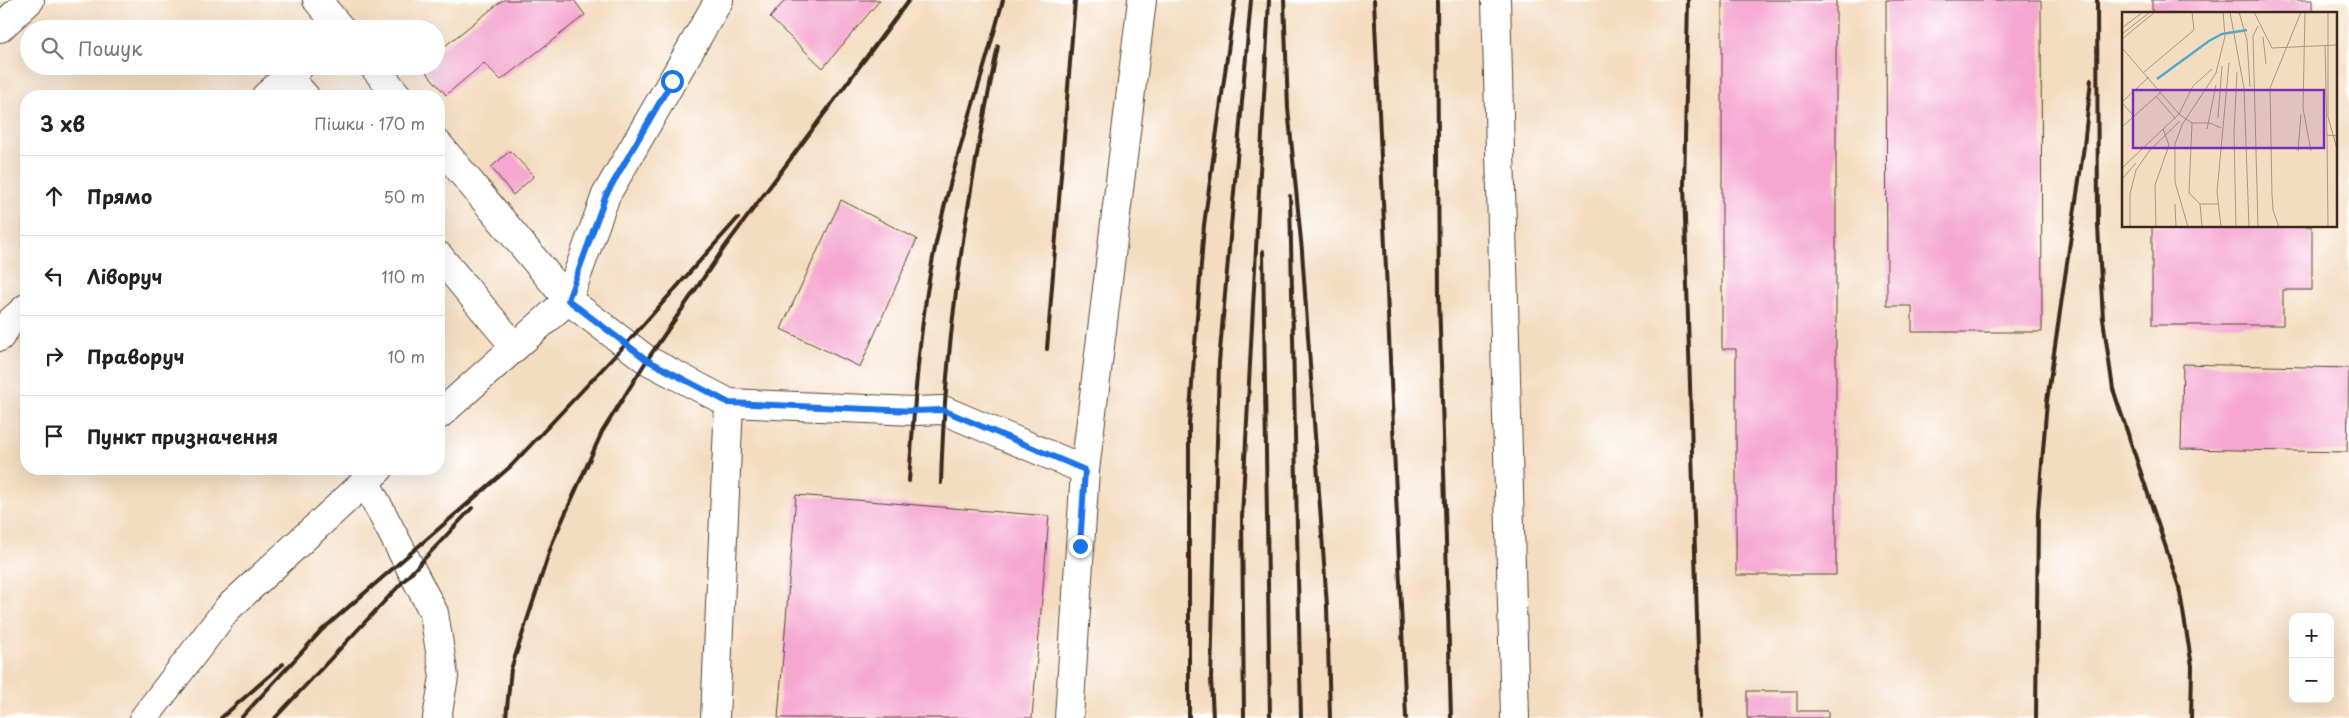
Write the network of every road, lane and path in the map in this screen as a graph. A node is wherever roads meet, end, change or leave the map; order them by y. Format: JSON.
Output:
{"nodes":[{"id":1,"x":30,"y":0,"type":"edge"},
{"id":2,"x":318,"y":0,"type":"edge"},
{"id":3,"x":720,"y":0,"type":"edge"},
{"id":4,"x":1142,"y":0,"type":"edge"},
{"id":5,"x":1496,"y":0,"type":"edge"},
{"id":6,"x":334,"y":20,"type":"edge"},
{"id":7,"x":0,"y":28,"type":"edge"},
{"id":8,"x":380,"y":75,"type":"edge"},
{"id":9,"x":298,"y":80,"type":"edge"},
{"id":10,"x":278,"y":90,"type":"edge"},
{"id":11,"x":393,"y":90,"type":"edge"},
{"id":12,"x":445,"y":153,"type":"edge"},
{"id":13,"x":445,"y":263,"type":"edge"},
{"id":14,"x":568,"y":300,"type":"junction"},
{"id":15,"x":515,"y":347,"type":"junction"},
{"id":16,"x":729,"y":403,"type":"junction"},
{"id":17,"x":445,"y":410,"type":"edge"},
{"id":18,"x":1085,"y":470,"type":"junction"},
{"id":19,"x":372,"y":475,"type":"edge"},
{"id":20,"x":144,"y":718,"type":"edge"},
{"id":21,"x":437,"y":718,"type":"edge"},
{"id":22,"x":715,"y":718,"type":"edge"},
{"id":23,"x":1069,"y":718,"type":"edge"},
{"id":24,"x":1515,"y":718,"type":"edge"}],
"edges":[{"from":1,"to":7,"type":"lane"},
{"from":2,"to":6,"type":"lane"},
{"from":3,"to":14,"type":"lane"},
{"from":4,"to":18,"type":"lane"},
{"from":5,"to":24,"type":"lane"},
{"from":8,"to":11,"type":"lane"},
{"from":9,"to":10,"type":"lane"},
{"from":12,"to":14,"type":"lane"},
{"from":13,"to":15,"type":"lane"},
{"from":14,"to":15,"type":"lane"},
{"from":14,"to":16,"type":"lane"},
{"from":15,"to":17,"type":"lane"},
{"from":16,"to":18,"type":"lane"},
{"from":16,"to":22,"type":"lane"},
{"from":18,"to":23,"type":"lane"},
{"from":19,"to":20,"type":"lane"},
{"from":19,"to":21,"type":"lane"}]}
